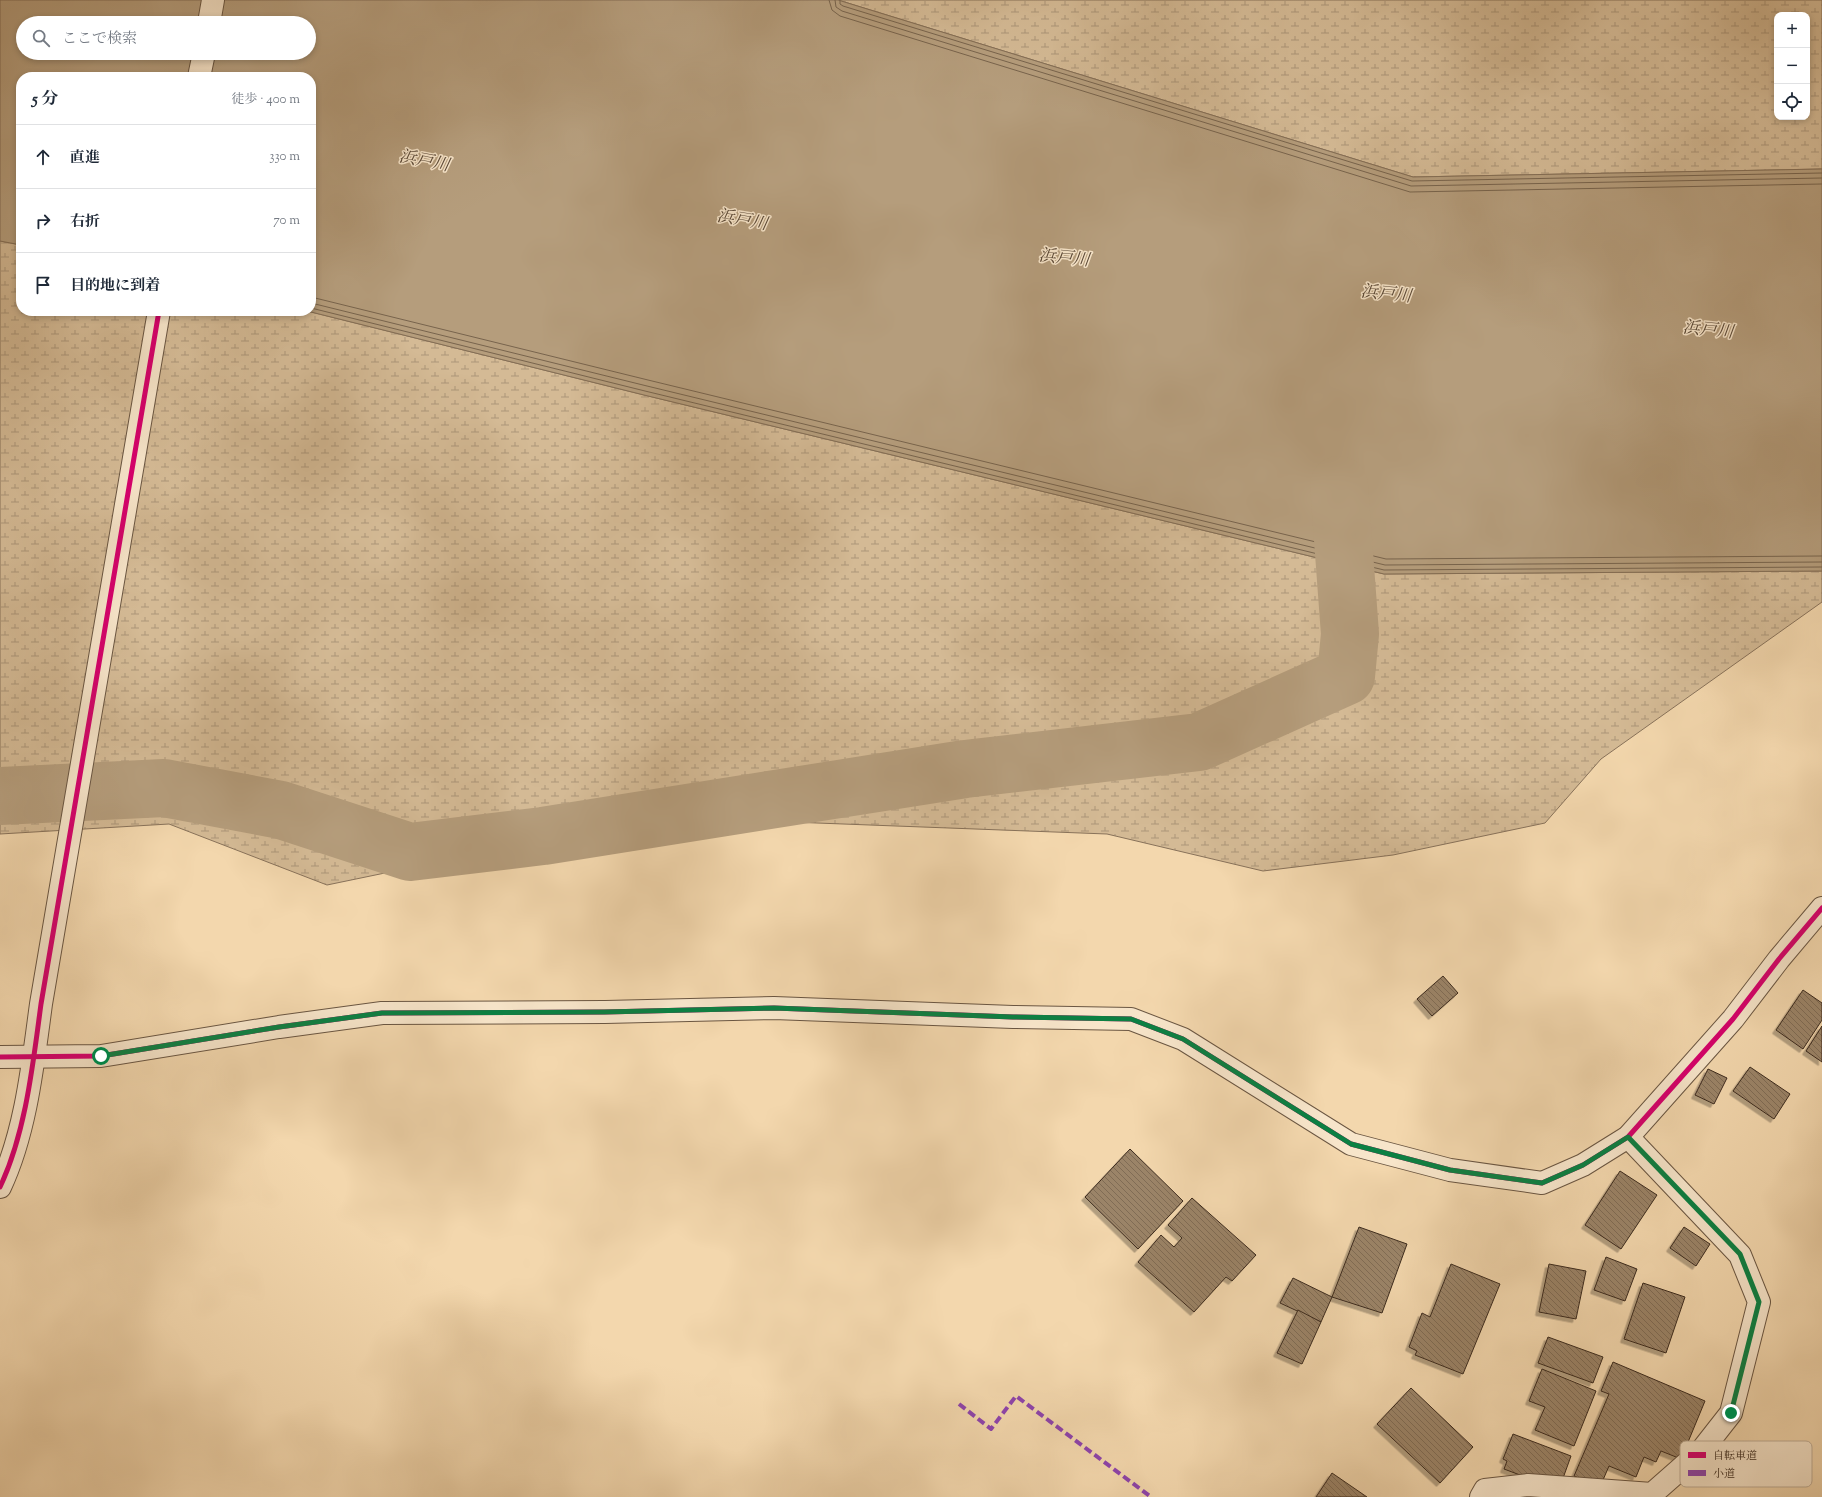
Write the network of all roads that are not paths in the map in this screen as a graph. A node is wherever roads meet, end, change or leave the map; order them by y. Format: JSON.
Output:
{"nodes":[{"id":1,"x":213,"y":0,"type":"edge"},
{"id":2,"x":210,"y":16,"type":"edge"},
{"id":3,"x":203,"y":60,"type":"edge"},
{"id":4,"x":201,"y":72,"type":"edge"},
{"id":5,"x":158,"y":316,"type":"edge"},
{"id":6,"x":1822,"y":908,"type":"edge"},
{"id":7,"x":34,"y":1056,"type":"junction"},
{"id":8,"x":0,"y":1057,"type":"edge"},
{"id":9,"x":1628,"y":1137,"type":"junction"},
{"id":10,"x":0,"y":1187,"type":"edge"},
{"id":11,"x":1709,"y":1441,"type":"edge"},
{"id":12,"x":1680,"y":1469,"type":"edge"},
{"id":13,"x":1481,"y":1497,"type":"edge"}],
"edges":[{"from":1,"to":2,"type":"street"},
{"from":3,"to":4,"type":"street"},
{"from":5,"to":7,"type":"street"},
{"from":6,"to":9,"type":"street"},
{"from":7,"to":8,"type":"street"},
{"from":7,"to":9,"type":"street"},
{"from":7,"to":10,"type":"street"},
{"from":9,"to":11,"type":"street"},
{"from":12,"to":13,"type":"street"}]}
